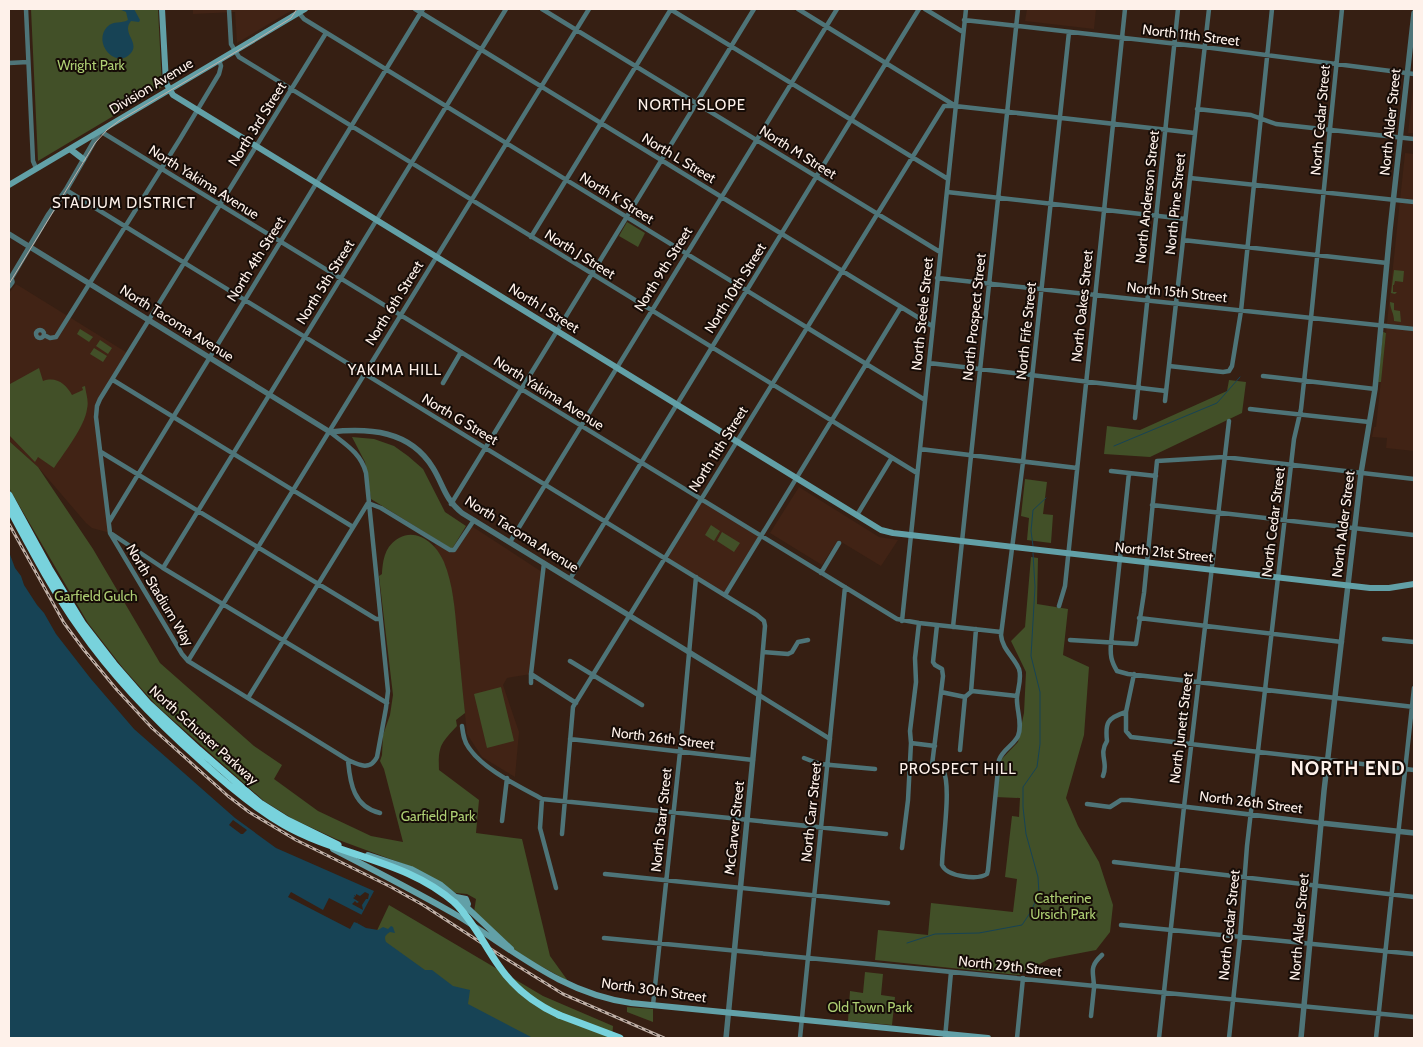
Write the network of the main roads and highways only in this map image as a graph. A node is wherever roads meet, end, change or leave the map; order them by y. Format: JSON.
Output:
{"nodes":[{"id":1,"x":162,"y":9,"type":"edge"},
{"id":2,"x":301,"y":10,"type":"edge"},
{"id":3,"x":170,"y":90,"type":"junction"},
{"id":4,"x":70,"y":149,"type":"junction"},
{"id":5,"x":83,"y":159,"type":"road end"},
{"id":6,"x":9,"y":184,"type":"edge"},
{"id":7,"x":9,"y":495,"type":"edge"},
{"id":8,"x":9,"y":508,"type":"edge"},
{"id":9,"x":910,"y":536,"type":"joint"},
{"id":10,"x":1414,"y":584,"type":"edge"},
{"id":11,"x":326,"y":845,"type":"junction"},
{"id":12,"x":344,"y":847,"type":"junction"},
{"id":13,"x":382,"y":864,"type":"junction"},
{"id":14,"x":428,"y":899,"type":"junction"},
{"id":15,"x":455,"y":900,"type":"junction"},
{"id":16,"x":467,"y":907,"type":"junction"},
{"id":17,"x":518,"y":956,"type":"junction"},
{"id":18,"x":945,"y":1036,"type":"edge"},
{"id":19,"x":620,"y":1038,"type":"edge"},
{"id":20,"x":988,"y":1038,"type":"edge"}],
"edges":[{"from":1,"to":3,"type":"main road"},
{"from":2,"to":3,"type":"main road","name":"Division Avenue"},
{"from":3,"to":4,"type":"main road","name":"Division Avenue"},
{"from":3,"to":9,"type":"main road","name":"North I Street"},
{"from":4,"to":5,"type":"main road"},
{"from":4,"to":6,"type":"main road","name":"Division Avenue"},
{"from":7,"to":12,"type":"highway","name":"North Schuster Parkway"},
{"from":8,"to":11,"type":"highway","name":"North Schuster Parkway"},
{"from":9,"to":10,"type":"main road","name":"North 21st Street"},
{"from":11,"to":13,"type":"highway","name":"North Schuster Parkway"},
{"from":11,"to":14,"type":"main road","name":"North 30th Street"},
{"from":12,"to":13,"type":"highway","name":"North Schuster Parkway"},
{"from":12,"to":15,"type":"main road"},
{"from":13,"to":15,"type":"highway","name":"North Schuster Parkway"},
{"from":14,"to":16,"type":"main road"},
{"from":14,"to":17,"type":"main road","name":"North 30th Street"},
{"from":15,"to":16,"type":"main road"},
{"from":15,"to":19,"type":"highway","name":"North Schuster Parkway","bridge":true},
{"from":16,"to":17,"type":"main road"},
{"from":17,"to":18,"type":"main road","name":"North 30th Street"},
{"from":18,"to":20,"type":"main road","name":"North 30th Street"}]}
